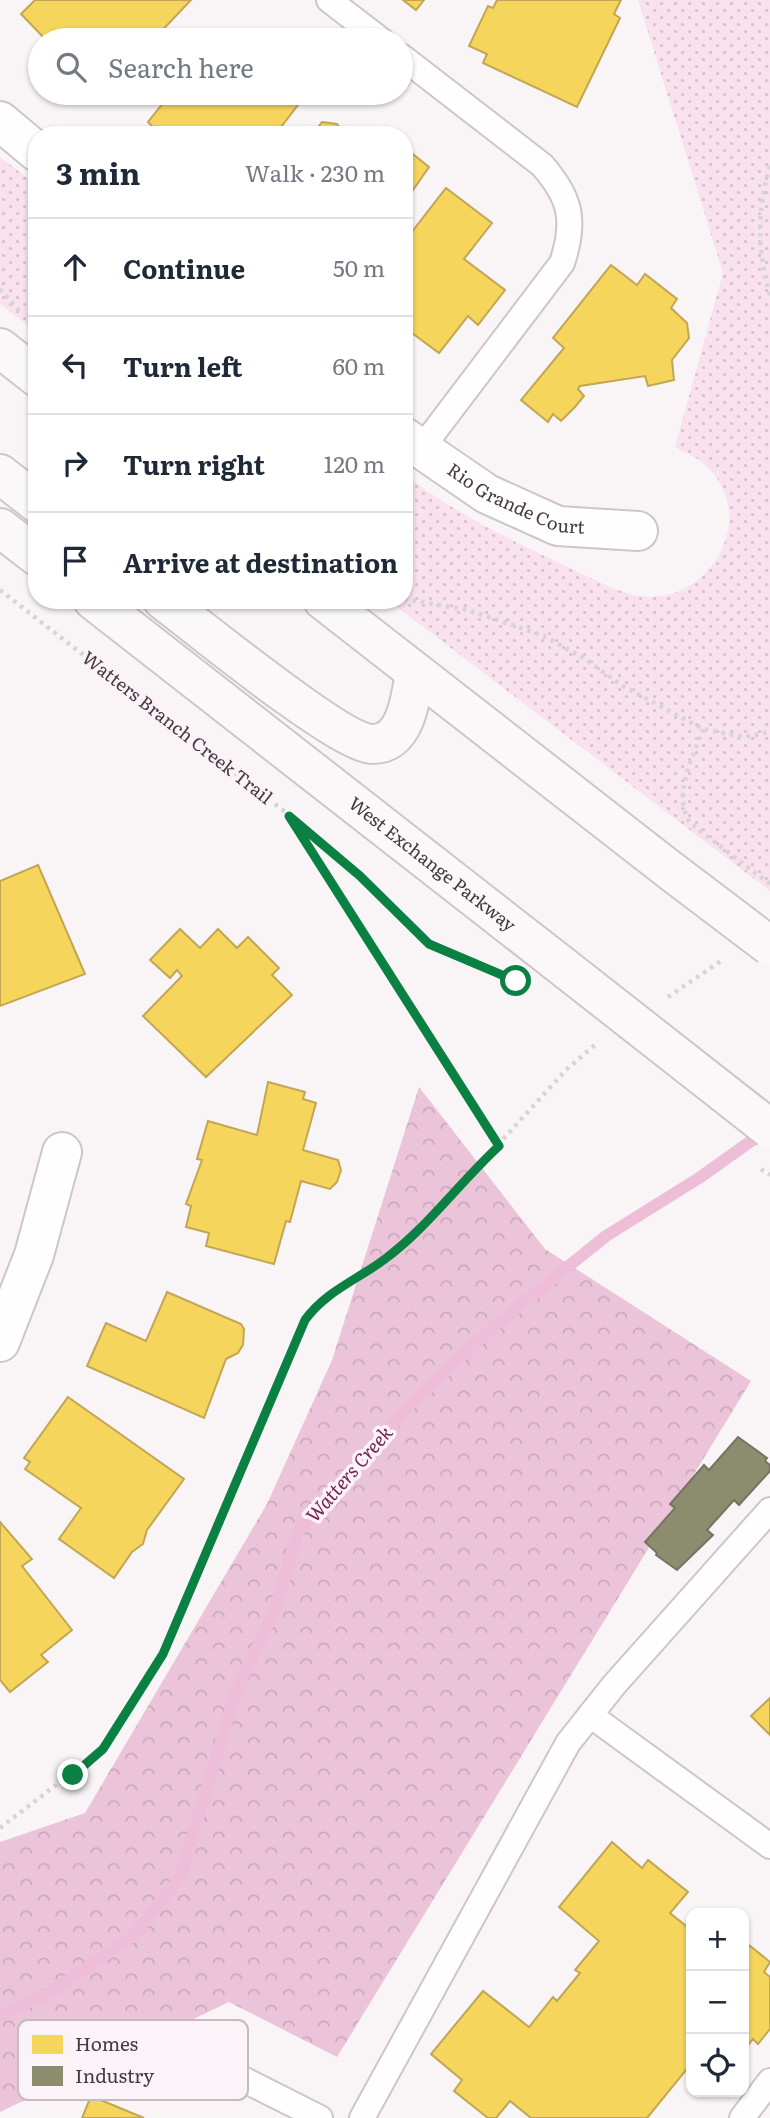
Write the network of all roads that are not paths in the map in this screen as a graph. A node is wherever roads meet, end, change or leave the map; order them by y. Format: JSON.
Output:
{"nodes":[{"id":1,"x":329,"y":0,"type":"edge"},
{"id":2,"x":365,"y":28,"type":"edge"},
{"id":3,"x":413,"y":64,"type":"edge"},
{"id":4,"x":0,"y":121,"type":"edge"},
{"id":5,"x":28,"y":144,"type":"edge"},
{"id":6,"x":0,"y":348,"type":"edge"},
{"id":7,"x":28,"y":370,"type":"edge"},
{"id":8,"x":413,"y":442,"type":"edge"},
{"id":9,"x":413,"y":444,"type":"edge"},
{"id":10,"x":0,"y":474,"type":"edge"},
{"id":11,"x":28,"y":496,"type":"edge"},
{"id":12,"x":0,"y":528,"type":"edge"},
{"id":13,"x":638,"y":531,"type":"dead end"},
{"id":14,"x":28,"y":549,"type":"edge"},
{"id":15,"x":105,"y":609,"type":"edge"},
{"id":16,"x":175,"y":609,"type":"edge"},
{"id":17,"x":335,"y":609,"type":"edge"},
{"id":18,"x":415,"y":671,"type":"junction"},
{"id":19,"x":770,"y":946,"type":"edge"},
{"id":20,"x":770,"y":1129,"type":"edge"},
{"id":21,"x":62,"y":1152,"type":"dead end"},
{"id":22,"x":0,"y":1342,"type":"edge"},
{"id":23,"x":770,"y":1510,"type":"edge"},
{"id":24,"x":590,"y":1715,"type":"junction"},
{"id":25,"x":770,"y":1846,"type":"edge"},
{"id":26,"x":770,"y":2081,"type":"edge"},
{"id":27,"x":248,"y":2082,"type":"edge"},
{"id":28,"x":320,"y":2118,"type":"edge"},
{"id":29,"x":362,"y":2118,"type":"edge"},
{"id":30,"x":742,"y":2118,"type":"edge"}],
"edges":[{"from":1,"to":2,"type":"lane"},
{"from":3,"to":8,"type":"lane"},
{"from":4,"to":5,"type":"street"},
{"from":6,"to":7,"type":"main road"},
{"from":9,"to":13,"type":"street","name":"Rio Grande Court"},
{"from":10,"to":11,"type":"main road"},
{"from":12,"to":14,"type":"main road"},
{"from":15,"to":20,"type":"main road","name":"West Exchange Parkway","bridge":true},
{"from":16,"to":18,"type":"main road"},
{"from":17,"to":18,"type":"main road"},
{"from":18,"to":19,"type":"main road","bridge":true},
{"from":21,"to":22,"type":"street"},
{"from":23,"to":24,"type":"lane"},
{"from":24,"to":25,"type":"lane"},
{"from":24,"to":29,"type":"lane"},
{"from":26,"to":30,"type":"lane"},
{"from":27,"to":28,"type":"lane"}]}
